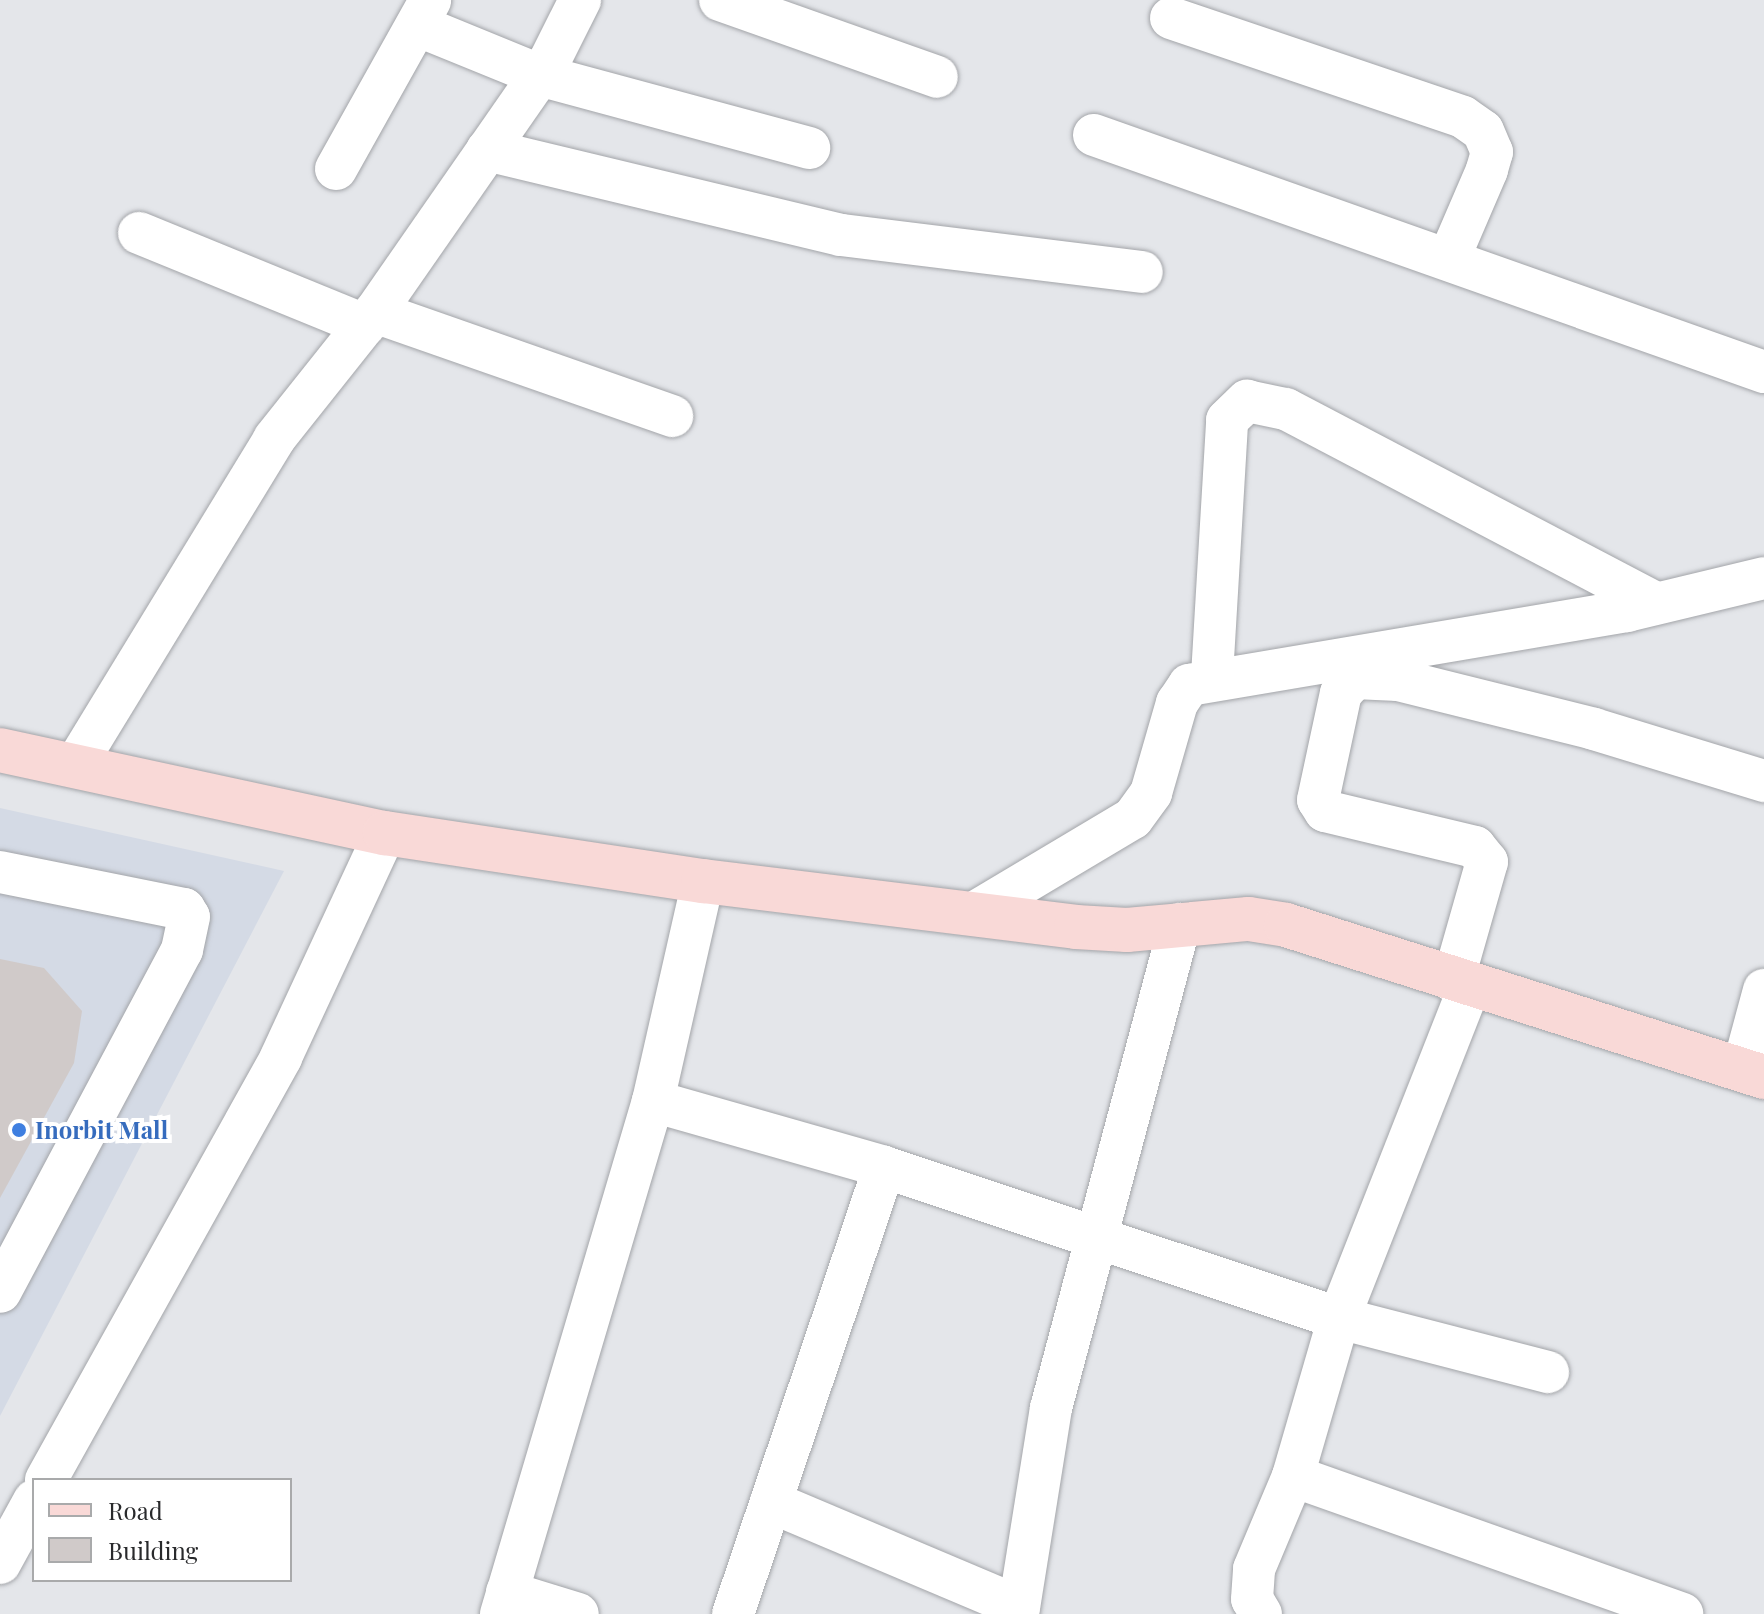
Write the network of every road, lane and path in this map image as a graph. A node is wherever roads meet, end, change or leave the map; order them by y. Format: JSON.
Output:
{"nodes":[{"id":1,"x":580,"y":0,"type":"edge"},
{"id":2,"x":720,"y":0,"type":"edge"},
{"id":3,"x":760,"y":7,"type":"edge"},
{"id":4,"x":425,"y":13,"type":"edge"},
{"id":5,"x":1171,"y":18,"type":"dead end"},
{"id":6,"x":539,"y":75,"type":"junction"},
{"id":7,"x":937,"y":77,"type":"dead end"},
{"id":8,"x":1094,"y":135,"type":"dead end"},
{"id":9,"x":809,"y":148,"type":"dead end"},
{"id":10,"x":487,"y":150,"type":"junction"},
{"id":11,"x":336,"y":169,"type":"dead end"},
{"id":12,"x":139,"y":233,"type":"dead end"},
{"id":13,"x":1450,"y":256,"type":"junction"},
{"id":14,"x":1142,"y":272,"type":"dead end"},
{"id":15,"x":370,"y":318,"type":"junction"},
{"id":16,"x":1764,"y":372,"type":"edge"},
{"id":17,"x":672,"y":416,"type":"dead end"},
{"id":18,"x":1764,"y":578,"type":"edge"},
{"id":19,"x":1655,"y":603,"type":"junction"},
{"id":20,"x":1212,"y":676,"type":"junction"},
{"id":21,"x":0,"y":750,"type":"edge"},
{"id":22,"x":76,"y":764,"type":"junction"},
{"id":23,"x":1764,"y":781,"type":"edge"},
{"id":24,"x":385,"y":833,"type":"junction"},
{"id":25,"x":0,"y":872,"type":"edge"},
{"id":26,"x":703,"y":881,"type":"junction"},
{"id":27,"x":972,"y":914,"type":"junction"},
{"id":28,"x":1180,"y":924,"type":"junction"},
{"id":29,"x":1462,"y":983,"type":"junction"},
{"id":30,"x":1764,"y":990,"type":"edge"},
{"id":31,"x":1753,"y":1073,"type":"edge"},
{"id":32,"x":653,"y":1101,"type":"junction"},
{"id":33,"x":884,"y":1167,"type":"junction"},
{"id":34,"x":1091,"y":1240,"type":"junction"},
{"id":35,"x":0,"y":1292,"type":"edge"},
{"id":36,"x":1339,"y":1318,"type":"junction"},
{"id":37,"x":1548,"y":1372,"type":"dead end"},
{"id":38,"x":1293,"y":1476,"type":"junction"},
{"id":39,"x":47,"y":1478,"type":"edge"},
{"id":40,"x":771,"y":1502,"type":"junction"},
{"id":41,"x":32,"y":1505,"type":"edge"},
{"id":42,"x":0,"y":1563,"type":"edge"},
{"id":43,"x":504,"y":1603,"type":"edge"},
{"id":44,"x":1019,"y":1610,"type":"edge"},
{"id":45,"x":578,"y":1614,"type":"edge"},
{"id":46,"x":733,"y":1614,"type":"edge"},
{"id":47,"x":1261,"y":1614,"type":"edge"},
{"id":48,"x":1682,"y":1614,"type":"edge"}],
"edges":[{"from":1,"to":6,"type":"street"},
{"from":2,"to":3,"type":"street"},
{"from":3,"to":7,"type":"street"},
{"from":4,"to":6,"type":"street"},
{"from":4,"to":11,"type":"street"},
{"from":5,"to":13,"type":"street"},
{"from":6,"to":9,"type":"street"},
{"from":6,"to":10,"type":"street"},
{"from":8,"to":13,"type":"street"},
{"from":10,"to":14,"type":"street"},
{"from":10,"to":15,"type":"street"},
{"from":12,"to":15,"type":"street"},
{"from":13,"to":16,"type":"street"},
{"from":15,"to":17,"type":"street"},
{"from":15,"to":22,"type":"street"},
{"from":18,"to":19,"type":"street"},
{"from":19,"to":20,"type":"street"},
{"from":19,"to":20,"type":"street"},
{"from":20,"to":27,"type":"street"},
{"from":21,"to":22,"type":"main road"},
{"from":22,"to":24,"type":"main road"},
{"from":23,"to":29,"type":"street"},
{"from":24,"to":26,"type":"main road"},
{"from":24,"to":39,"type":"street"},
{"from":25,"to":35,"type":"street"},
{"from":26,"to":27,"type":"main road"},
{"from":26,"to":32,"type":"street"},
{"from":27,"to":28,"type":"main road"},
{"from":28,"to":29,"type":"main road"},
{"from":28,"to":34,"type":"street"},
{"from":29,"to":31,"type":"main road"},
{"from":29,"to":36,"type":"street"},
{"from":30,"to":31,"type":"street"},
{"from":32,"to":33,"type":"street"},
{"from":32,"to":43,"type":"street"},
{"from":33,"to":34,"type":"street"},
{"from":33,"to":40,"type":"street"},
{"from":34,"to":36,"type":"street"},
{"from":34,"to":44,"type":"street"},
{"from":36,"to":37,"type":"street"},
{"from":36,"to":38,"type":"street"},
{"from":38,"to":47,"type":"street"},
{"from":38,"to":48,"type":"street"},
{"from":40,"to":44,"type":"street"},
{"from":40,"to":46,"type":"street"},
{"from":41,"to":42,"type":"street"},
{"from":43,"to":45,"type":"street"}]}
